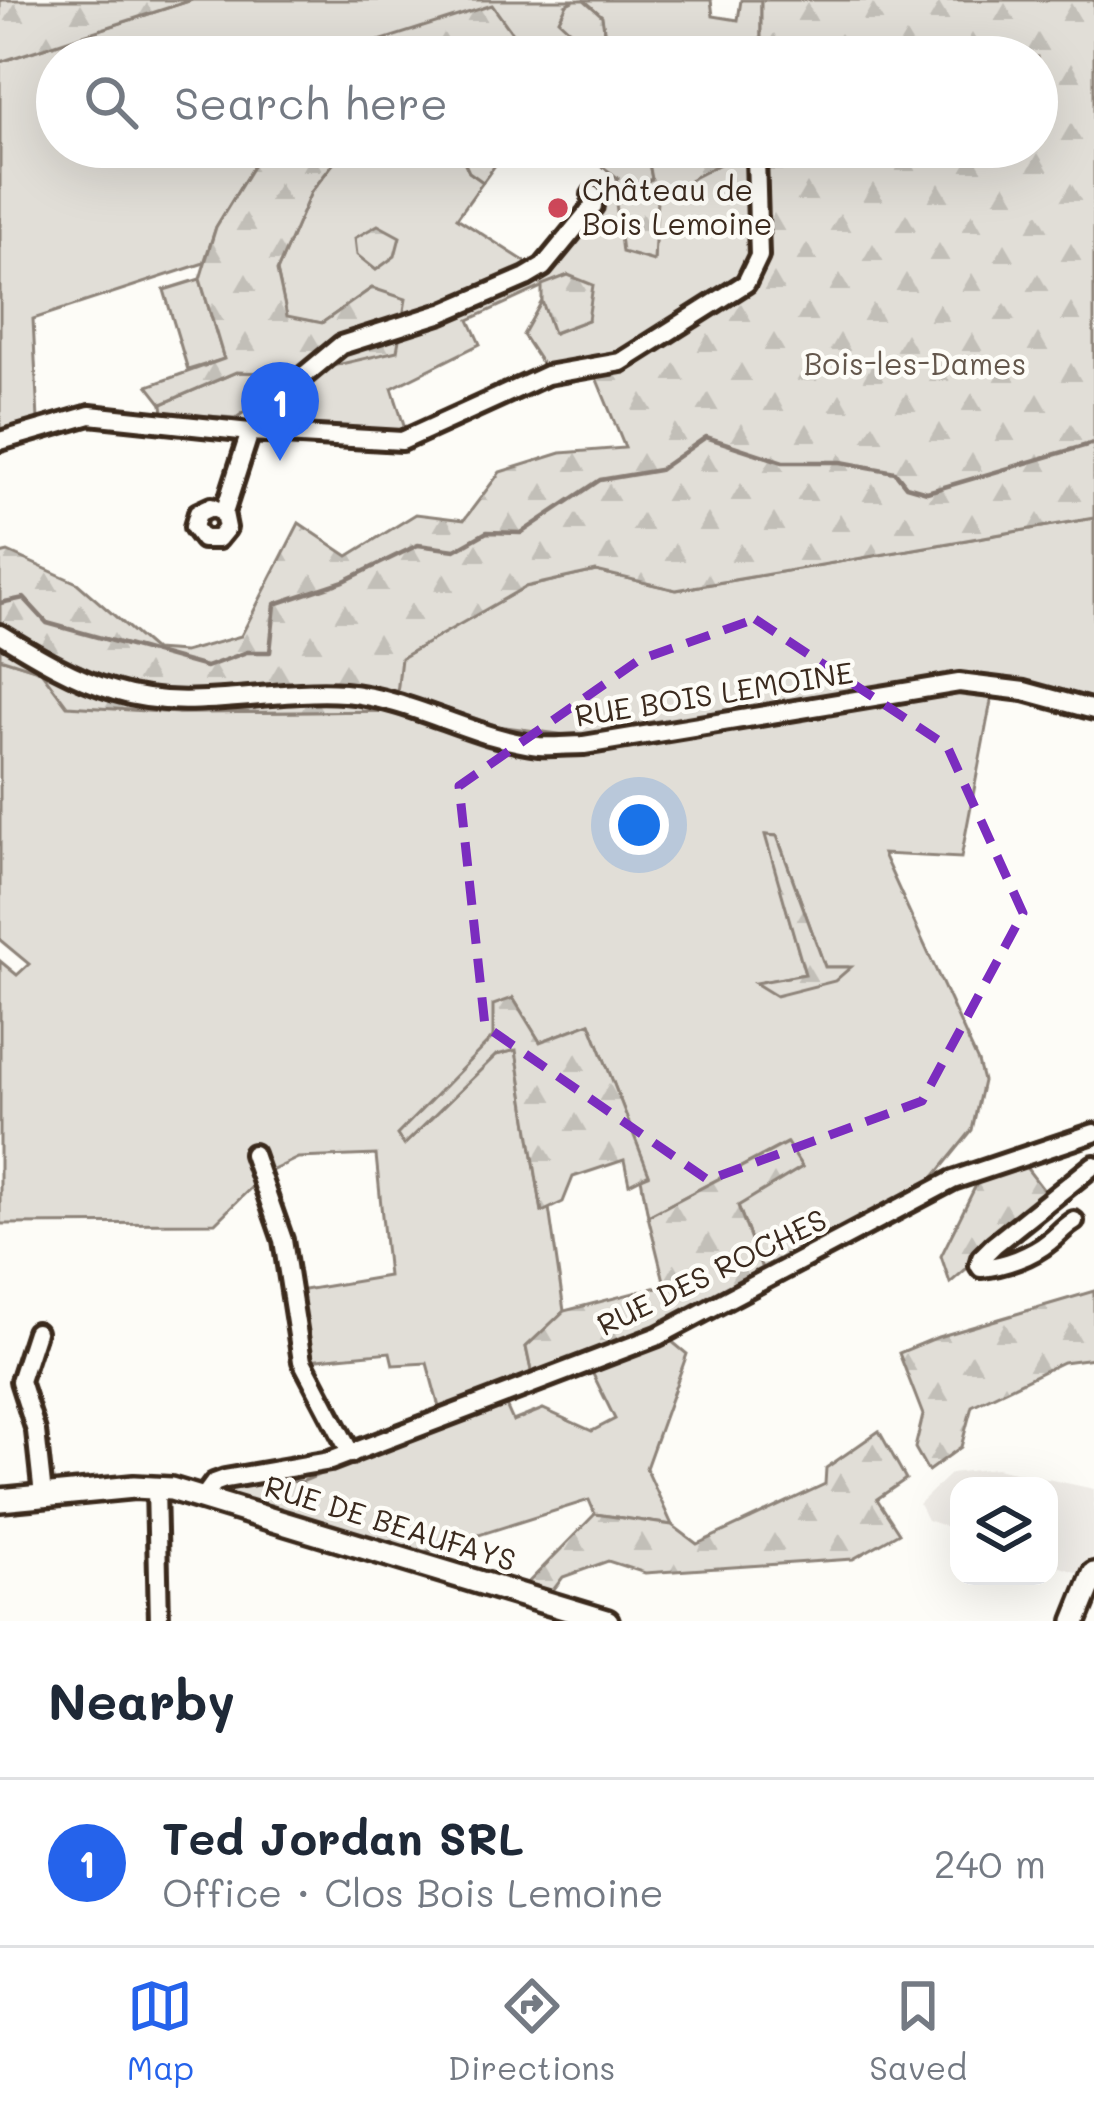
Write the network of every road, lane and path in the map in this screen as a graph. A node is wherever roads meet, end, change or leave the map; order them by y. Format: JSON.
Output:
{"nodes":[{"id":1,"x":756,"y":168,"type":"edge"},
{"id":2,"x":592,"y":194,"type":"dead end"},
{"id":3,"x":271,"y":431,"type":"junction"},
{"id":4,"x":250,"y":432,"type":"junction"},
{"id":5,"x":0,"y":441,"type":"edge"},
{"id":6,"x":224,"y":513,"type":"dead end"},
{"id":7,"x":0,"y":634,"type":"edge"},
{"id":8,"x":1094,"y":710,"type":"edge"},
{"id":9,"x":1094,"y":1133,"type":"edge"},
{"id":10,"x":253,"y":1154,"type":"dead end"},
{"id":11,"x":1094,"y":1165,"type":"edge"},
{"id":12,"x":1074,"y":1221,"type":"dead end"},
{"id":13,"x":36,"y":1333,"type":"dead end"},
{"id":14,"x":351,"y":1454,"type":"junction"},
{"id":15,"x":156,"y":1487,"type":"junction"},
{"id":16,"x":44,"y":1495,"type":"junction"},
{"id":17,"x":203,"y":1498,"type":"junction"},
{"id":18,"x":0,"y":1500,"type":"edge"},
{"id":19,"x":1094,"y":1574,"type":"edge"},
{"id":20,"x":159,"y":1621,"type":"edge"},
{"id":21,"x":607,"y":1621,"type":"edge"},
{"id":22,"x":1076,"y":1621,"type":"edge"}],
"edges":[{"from":1,"to":3,"type":"street"},
{"from":2,"to":3,"type":"street"},
{"from":3,"to":4,"type":"street"},
{"from":4,"to":5,"type":"street"},
{"from":4,"to":6,"type":"street"},
{"from":7,"to":8,"type":"street","name":"RUE BOIS LEMOINE"},
{"from":9,"to":14,"type":"street","name":"RUE DES ROCHES"},
{"from":10,"to":14,"type":"street"},
{"from":11,"to":12,"type":"street"},
{"from":13,"to":16,"type":"street"},
{"from":14,"to":17,"type":"street","name":"RUE DES ROCHES"},
{"from":15,"to":16,"type":"street","name":"RUE DE BEAUFAYS"},
{"from":15,"to":17,"type":"street","name":"RUE DE BEAUFAYS"},
{"from":15,"to":20,"type":"street"},
{"from":16,"to":18,"type":"street","name":"RUE DE BEAUFAYS"},
{"from":17,"to":21,"type":"street","name":"RUE DE BEAUFAYS"},
{"from":19,"to":22,"type":"street"}]}
